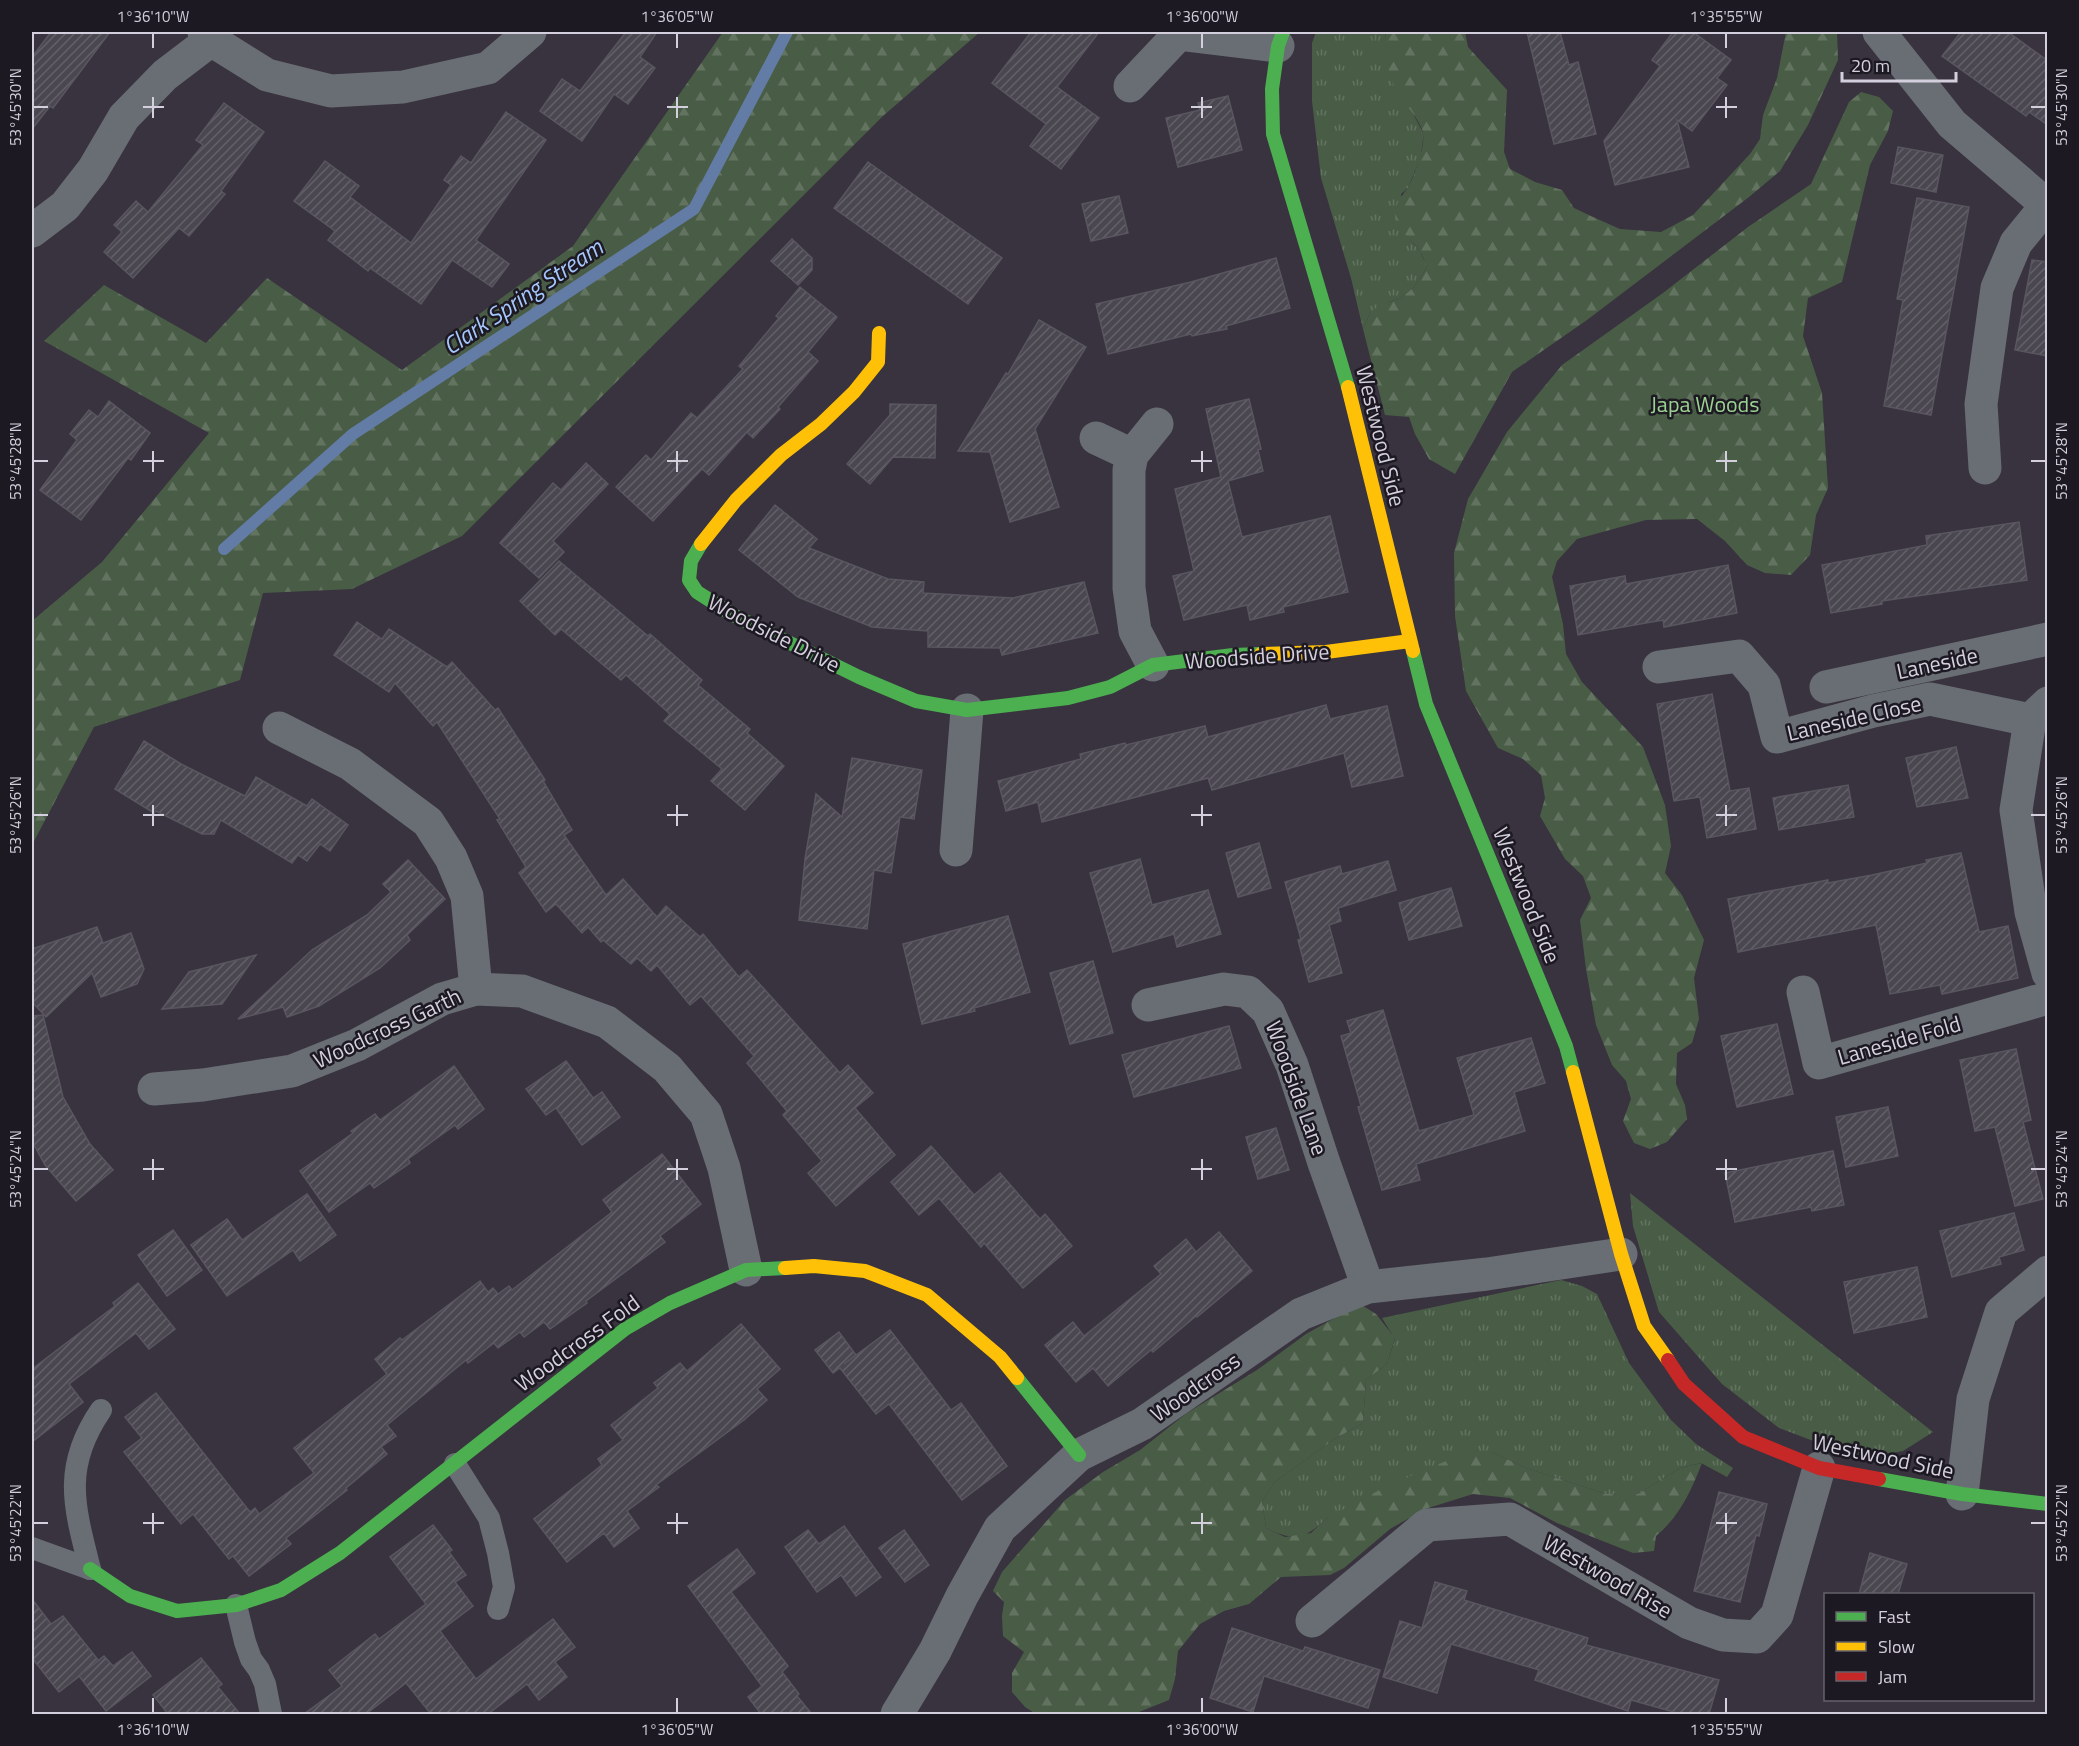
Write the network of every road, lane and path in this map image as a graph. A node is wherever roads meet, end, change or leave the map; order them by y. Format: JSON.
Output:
{"nodes":[{"id":1,"x":530,"y":32,"type":"edge"},
{"id":2,"x":1879,"y":32,"type":"edge"},
{"id":3,"x":1178,"y":33,"type":"edge"},
{"id":4,"x":207,"y":36,"type":"edge"},
{"id":5,"x":1281,"y":39,"type":"edge"},
{"id":6,"x":1130,"y":86,"type":"dead end"},
{"id":7,"x":2047,"y":205,"type":"edge"},
{"id":8,"x":32,"y":231,"type":"edge"},
{"id":9,"x":879,"y":333,"type":"dead end"},
{"id":10,"x":1157,"y":424,"type":"dead end"},
{"id":11,"x":1096,"y":438,"type":"dead end"},
{"id":12,"x":1132,"y":455,"type":"junction"},
{"id":13,"x":1985,"y":468,"type":"dead end"},
{"id":14,"x":2048,"y":639,"type":"edge"},
{"id":15,"x":1410,"y":641,"type":"junction"},
{"id":16,"x":1153,"y":665,"type":"junction"},
{"id":17,"x":1659,"y":667,"type":"dead end"},
{"id":18,"x":1826,"y":687,"type":"dead end"},
{"id":19,"x":967,"y":710,"type":"junction"},
{"id":20,"x":2039,"y":712,"type":"edge"},
{"id":21,"x":279,"y":728,"type":"dead end"},
{"id":22,"x":956,"y":850,"type":"dead end"},
{"id":23,"x":2048,"y":973,"type":"edge"},
{"id":24,"x":476,"y":989,"type":"junction"},
{"id":25,"x":1803,"y":993,"type":"dead end"},
{"id":26,"x":2048,"y":998,"type":"edge"},
{"id":27,"x":1148,"y":1005,"type":"dead end"},
{"id":28,"x":154,"y":1089,"type":"dead end"},
{"id":29,"x":1621,"y":1254,"type":"junction"},
{"id":30,"x":746,"y":1270,"type":"junction"},
{"id":31,"x":2048,"y":1272,"type":"edge"},
{"id":32,"x":1368,"y":1287,"type":"junction"},
{"id":33,"x":100,"y":1410,"type":"dead end"},
{"id":34,"x":1079,"y":1455,"type":"junction"},
{"id":35,"x":455,"y":1464,"type":"junction"},
{"id":36,"x":1819,"y":1468,"type":"junction"},
{"id":37,"x":1962,"y":1494,"type":"junction"},
{"id":38,"x":2048,"y":1504,"type":"edge"},
{"id":39,"x":32,"y":1548,"type":"edge"},
{"id":40,"x":90,"y":1569,"type":"junction"},
{"id":41,"x":236,"y":1605,"type":"junction"},
{"id":42,"x":498,"y":1609,"type":"dead end"},
{"id":43,"x":1312,"y":1621,"type":"dead end"},
{"id":44,"x":271,"y":1714,"type":"edge"},
{"id":45,"x":897,"y":1714,"type":"edge"}],
"edges":[{"from":1,"to":4,"type":"street"},
{"from":2,"to":7,"type":"street"},
{"from":3,"to":5,"type":"street"},
{"from":3,"to":6,"type":"street"},
{"from":4,"to":8,"type":"street"},
{"from":5,"to":15,"type":"street","name":"Westwood Side"},
{"from":7,"to":13,"type":"street"},
{"from":9,"to":19,"type":"street","name":"Woodside Drive"},
{"from":10,"to":12,"type":"street"},
{"from":11,"to":12,"type":"street"},
{"from":12,"to":16,"type":"street"},
{"from":14,"to":18,"type":"street","name":"Laneside"},
{"from":15,"to":16,"type":"street","name":"Woodside Drive"},
{"from":15,"to":29,"type":"street","name":"Westwood Side"},
{"from":16,"to":19,"type":"street","name":"Woodside Drive"},
{"from":17,"to":20,"type":"street","name":"Laneside Close"},
{"from":19,"to":22,"type":"street"},
{"from":20,"to":23,"type":"street"},
{"from":21,"to":24,"type":"street"},
{"from":24,"to":28,"type":"street","name":"Woodcross Garth"},
{"from":24,"to":30,"type":"street","name":"Woodcross Garth"},
{"from":25,"to":26,"type":"street","name":"Laneside Fold"},
{"from":27,"to":32,"type":"street","name":"Woodside Lane"},
{"from":29,"to":32,"type":"street","name":"Woodcross"},
{"from":29,"to":36,"type":"street","name":"Westwood Side"},
{"from":30,"to":34,"type":"street","name":"Woodcross Fold"},
{"from":30,"to":35,"type":"street","name":"Woodcross Fold"},
{"from":31,"to":37,"type":"street"},
{"from":32,"to":34,"type":"street","name":"Woodcross"},
{"from":33,"to":40,"type":"lane"},
{"from":34,"to":45,"type":"street","name":"Woodcross"},
{"from":35,"to":41,"type":"street","name":"Woodcross Fold"},
{"from":35,"to":42,"type":"lane"},
{"from":36,"to":37,"type":"street","name":"Westwood Side"},
{"from":36,"to":43,"type":"street","name":"Westwood Rise"},
{"from":37,"to":38,"type":"street","name":"Westwood Side"},
{"from":39,"to":40,"type":"lane"},
{"from":40,"to":41,"type":"street","name":"Woodcross Fold"},
{"from":41,"to":44,"type":"lane"}]}
